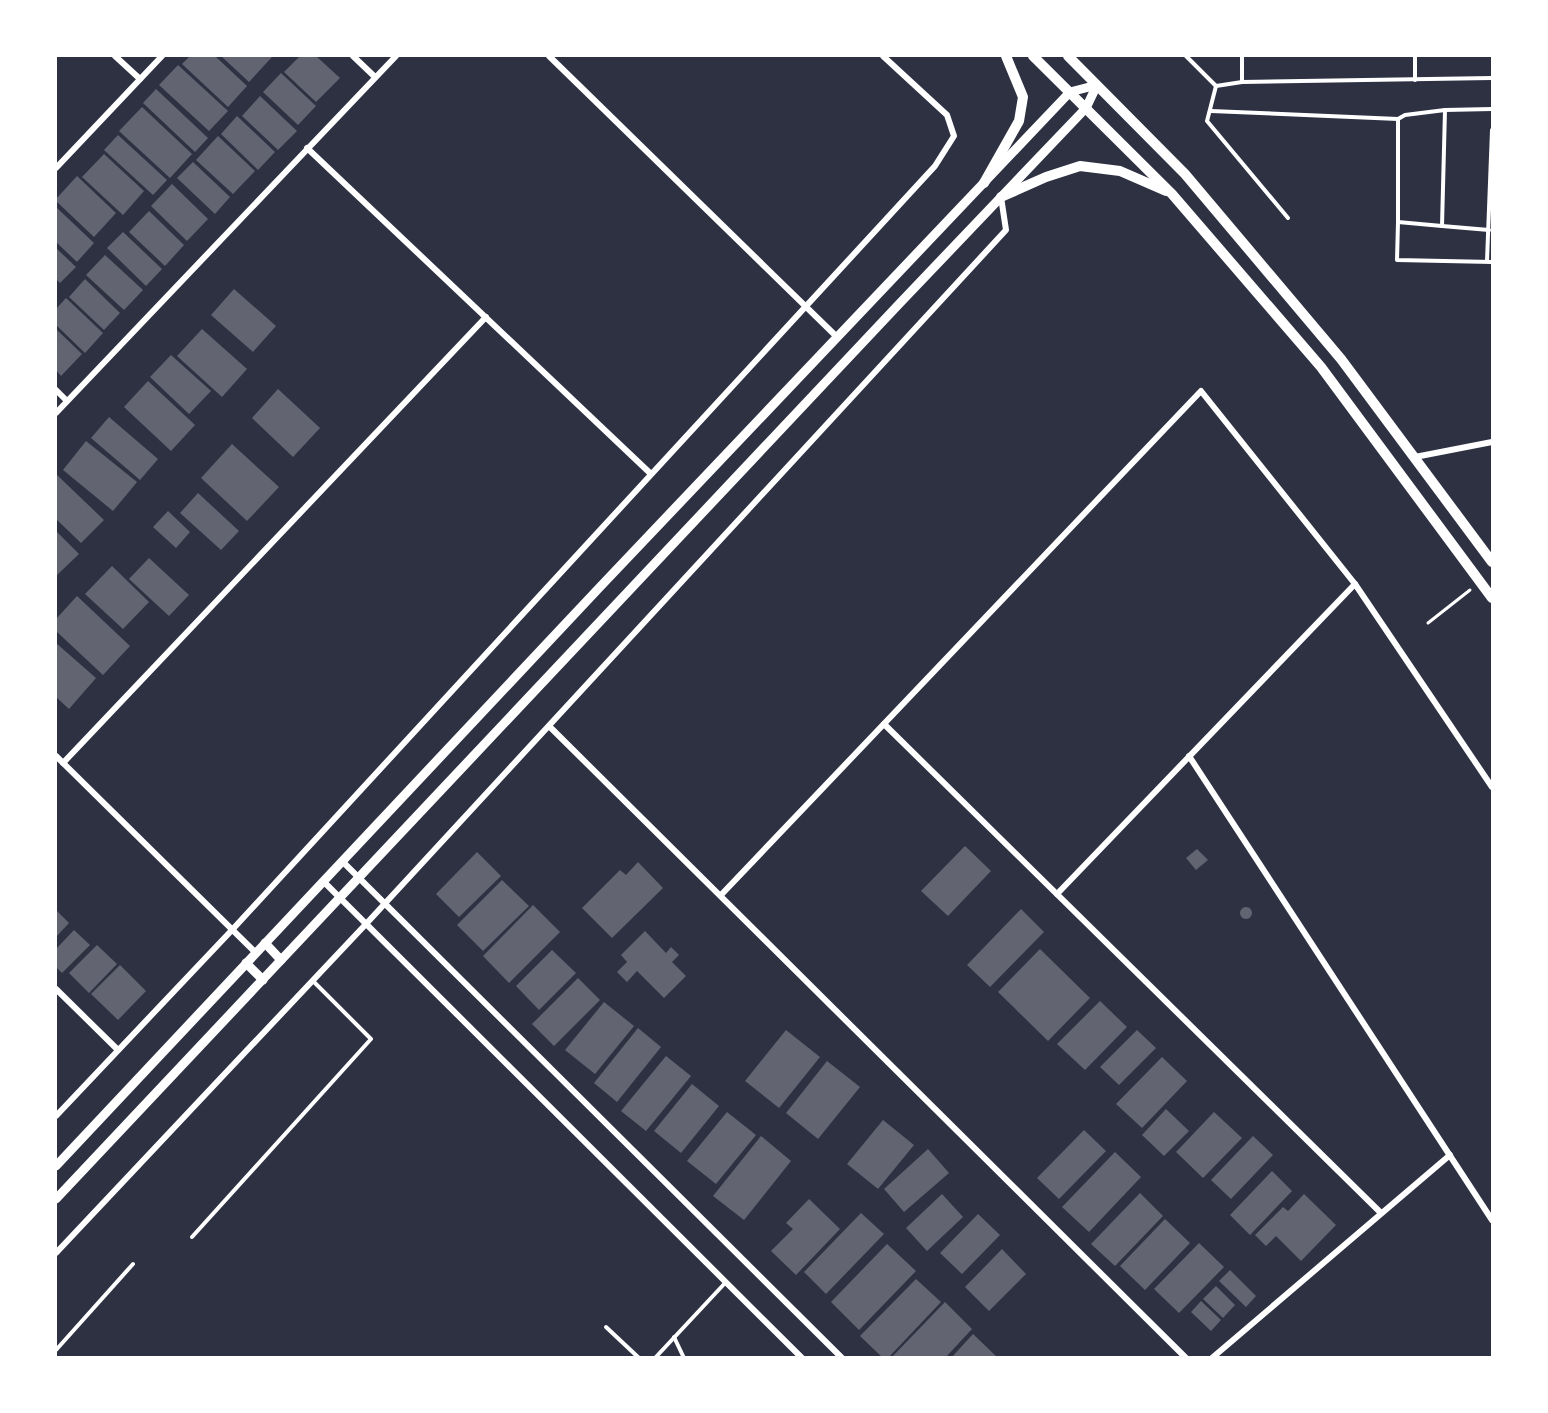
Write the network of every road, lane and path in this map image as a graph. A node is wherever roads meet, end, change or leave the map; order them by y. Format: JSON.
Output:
{"nodes":[{"id":1,"x":115,"y":56,"type":"edge"},
{"id":2,"x":162,"y":56,"type":"edge"},
{"id":3,"x":353,"y":56,"type":"edge"},
{"id":4,"x":396,"y":56,"type":"edge"},
{"id":5,"x":549,"y":56,"type":"edge"},
{"id":6,"x":883,"y":56,"type":"edge"},
{"id":7,"x":1006,"y":56,"type":"edge"},
{"id":8,"x":1033,"y":56,"type":"edge"},
{"id":9,"x":1068,"y":56,"type":"edge"},
{"id":10,"x":1186,"y":56,"type":"edge"},
{"id":11,"x":1242,"y":56,"type":"edge"},
{"id":12,"x":1415,"y":56,"type":"edge"},
{"id":13,"x":375,"y":77,"type":"junction"},
{"id":14,"x":1492,"y":78,"type":"edge"},
{"id":15,"x":140,"y":79,"type":"junction"},
{"id":16,"x":1415,"y":80,"type":"junction"},
{"id":17,"x":1242,"y":82,"type":"junction"},
{"id":18,"x":1097,"y":85,"type":"junction"},
{"id":19,"x":1216,"y":86,"type":"junction"},
{"id":20,"x":1070,"y":92,"type":"junction"},
{"id":21,"x":1086,"y":108,"type":"junction"},
{"id":22,"x":1492,"y":109,"type":"edge"},
{"id":23,"x":1445,"y":110,"type":"junction"},
{"id":24,"x":1211,"y":111,"type":"junction"},
{"id":25,"x":1398,"y":119,"type":"junction"},
{"id":26,"x":1492,"y":130,"type":"edge"},
{"id":27,"x":307,"y":148,"type":"junction"},
{"id":28,"x":56,"y":168,"type":"edge"},
{"id":29,"x":984,"y":183,"type":"junction"},
{"id":30,"x":1172,"y":194,"type":"junction"},
{"id":31,"x":1001,"y":197,"type":"junction"},
{"id":32,"x":1288,"y":218,"type":"dead end"},
{"id":33,"x":1398,"y":222,"type":"junction"},
{"id":34,"x":1442,"y":226,"type":"junction"},
{"id":35,"x":1489,"y":230,"type":"junction"},
{"id":36,"x":1490,"y":262,"type":"edge"},
{"id":37,"x":806,"y":306,"type":"junction"},
{"id":38,"x":486,"y":316,"type":"junction"},
{"id":39,"x":837,"y":337,"type":"junction"},
{"id":40,"x":56,"y":390,"type":"edge"},
{"id":41,"x":67,"y":401,"type":"junction"},
{"id":42,"x":56,"y":413,"type":"edge"},
{"id":43,"x":1492,"y":442,"type":"edge"},
{"id":44,"x":1414,"y":457,"type":"junction"},
{"id":45,"x":651,"y":474,"type":"junction"},
{"id":46,"x":1492,"y":562,"type":"edge"},
{"id":47,"x":1355,"y":584,"type":"junction"},
{"id":48,"x":1474,"y":586,"type":"dead end"},
{"id":49,"x":1492,"y":598,"type":"edge"},
{"id":50,"x":1428,"y":623,"type":"dead end"},
{"id":51,"x":884,"y":724,"type":"junction"},
{"id":52,"x":549,"y":726,"type":"junction"},
{"id":53,"x":56,"y":756,"type":"edge"},
{"id":54,"x":1189,"y":756,"type":"junction"},
{"id":55,"x":63,"y":763,"type":"junction"},
{"id":56,"x":1492,"y":787,"type":"edge"},
{"id":57,"x":342,"y":861,"type":"junction"},
{"id":58,"x":360,"y":878,"type":"junction"},
{"id":59,"x":323,"y":881,"type":"junction"},
{"id":60,"x":1057,"y":894,"type":"junction"},
{"id":61,"x":721,"y":895,"type":"junction"},
{"id":62,"x":340,"y":898,"type":"junction"},
{"id":63,"x":385,"y":903,"type":"junction"},
{"id":64,"x":366,"y":924,"type":"junction"},
{"id":65,"x":232,"y":930,"type":"junction"},
{"id":66,"x":265,"y":943,"type":"junction"},
{"id":67,"x":256,"y":953,"type":"junction"},
{"id":68,"x":282,"y":960,"type":"junction"},
{"id":69,"x":246,"y":963,"type":"junction"},
{"id":70,"x":263,"y":980,"type":"junction"},
{"id":71,"x":313,"y":981,"type":"junction"},
{"id":72,"x":56,"y":989,"type":"edge"},
{"id":73,"x":118,"y":1050,"type":"junction"},
{"id":74,"x":56,"y":1116,"type":"edge"},
{"id":75,"x":1450,"y":1155,"type":"junction"},
{"id":76,"x":56,"y":1166,"type":"edge"},
{"id":77,"x":56,"y":1199,"type":"edge"},
{"id":78,"x":1381,"y":1214,"type":"junction"},
{"id":79,"x":1492,"y":1220,"type":"edge"},
{"id":80,"x":192,"y":1237,"type":"dead end"},
{"id":81,"x":56,"y":1253,"type":"edge"},
{"id":82,"x":133,"y":1264,"type":"dead end"},
{"id":83,"x":726,"y":1282,"type":"junction"},
{"id":84,"x":606,"y":1327,"type":"dead end"},
{"id":85,"x":674,"y":1337,"type":"junction"},
{"id":86,"x":56,"y":1350,"type":"edge"},
{"id":87,"x":639,"y":1358,"type":"edge"},
{"id":88,"x":655,"y":1358,"type":"edge"},
{"id":89,"x":684,"y":1358,"type":"edge"},
{"id":90,"x":802,"y":1358,"type":"edge"},
{"id":91,"x":842,"y":1358,"type":"edge"},
{"id":92,"x":1186,"y":1358,"type":"edge"},
{"id":93,"x":1212,"y":1358,"type":"edge"}],
"edges":[{"from":1,"to":15,"type":"street"},
{"from":2,"to":15,"type":"street"},
{"from":3,"to":13,"type":"street"},
{"from":4,"to":13,"type":"street"},
{"from":5,"to":37,"type":"street"},
{"from":6,"to":37,"type":"street"},
{"from":7,"to":29,"type":"main road"},
{"from":8,"to":20,"type":"main road"},
{"from":9,"to":18,"type":"main road"},
{"from":10,"to":19,"type":"lane"},
{"from":11,"to":17,"type":"lane"},
{"from":12,"to":16,"type":"lane"},
{"from":13,"to":27,"type":"street"},
{"from":14,"to":16,"type":"lane"},
{"from":15,"to":28,"type":"street"},
{"from":16,"to":17,"type":"lane"},
{"from":17,"to":19,"type":"lane"},
{"from":18,"to":20,"type":"street"},
{"from":18,"to":21,"type":"street"},
{"from":18,"to":44,"type":"main road"},
{"from":19,"to":24,"type":"lane"},
{"from":20,"to":21,"type":"main road"},
{"from":20,"to":29,"type":"street"},
{"from":21,"to":30,"type":"main road"},
{"from":21,"to":31,"type":"street"},
{"from":22,"to":23,"type":"lane"},
{"from":23,"to":25,"type":"lane"},
{"from":23,"to":34,"type":"lane"},
{"from":24,"to":25,"type":"lane"},
{"from":24,"to":32,"type":"lane"},
{"from":25,"to":33,"type":"lane"},
{"from":26,"to":35,"type":"lane"},
{"from":27,"to":38,"type":"street"},
{"from":27,"to":41,"type":"street"},
{"from":29,"to":39,"type":"street"},
{"from":30,"to":31,"type":"main road"},
{"from":30,"to":49,"type":"main road"},
{"from":31,"to":52,"type":"street"},
{"from":31,"to":58,"type":"street"},
{"from":33,"to":34,"type":"lane"},
{"from":33,"to":36,"type":"lane"},
{"from":34,"to":35,"type":"lane"},
{"from":35,"to":36,"type":"lane"},
{"from":37,"to":39,"type":"street"},
{"from":37,"to":45,"type":"street"},
{"from":38,"to":45,"type":"street"},
{"from":38,"to":55,"type":"street"},
{"from":39,"to":57,"type":"street"},
{"from":40,"to":41,"type":"street"},
{"from":41,"to":42,"type":"street"},
{"from":43,"to":44,"type":"street"},
{"from":44,"to":46,"type":"main road"},
{"from":45,"to":65,"type":"street"},
{"from":47,"to":51,"type":"street"},
{"from":47,"to":54,"type":"street"},
{"from":47,"to":56,"type":"street"},
{"from":48,"to":50,"type":"path"},
{"from":51,"to":60,"type":"street"},
{"from":51,"to":61,"type":"street"},
{"from":52,"to":61,"type":"street"},
{"from":52,"to":63,"type":"street"},
{"from":53,"to":55,"type":"street"},
{"from":54,"to":60,"type":"street"},
{"from":54,"to":75,"type":"street"},
{"from":55,"to":65,"type":"street"},
{"from":57,"to":58,"type":"street"},
{"from":57,"to":59,"type":"street"},
{"from":58,"to":62,"type":"street"},
{"from":58,"to":63,"type":"street"},
{"from":59,"to":62,"type":"street"},
{"from":59,"to":66,"type":"street"},
{"from":60,"to":78,"type":"street"},
{"from":61,"to":92,"type":"street"},
{"from":62,"to":64,"type":"street"},
{"from":62,"to":68,"type":"street"},
{"from":63,"to":64,"type":"street"},
{"from":63,"to":91,"type":"street"},
{"from":64,"to":71,"type":"street"},
{"from":64,"to":83,"type":"street"},
{"from":65,"to":67,"type":"street"},
{"from":65,"to":73,"type":"street"},
{"from":66,"to":67,"type":"street"},
{"from":66,"to":68,"type":"street"},
{"from":67,"to":69,"type":"street"},
{"from":68,"to":70,"type":"street"},
{"from":69,"to":70,"type":"street"},
{"from":69,"to":76,"type":"street"},
{"from":70,"to":77,"type":"street"},
{"from":71,"to":80,"type":"lane"},
{"from":71,"to":81,"type":"street"},
{"from":72,"to":73,"type":"street"},
{"from":73,"to":74,"type":"street"},
{"from":75,"to":78,"type":"street"},
{"from":75,"to":79,"type":"street"},
{"from":78,"to":93,"type":"street"},
{"from":82,"to":86,"type":"lane"},
{"from":83,"to":85,"type":"lane"},
{"from":83,"to":90,"type":"street"},
{"from":84,"to":87,"type":"lane"},
{"from":85,"to":88,"type":"lane"},
{"from":85,"to":89,"type":"lane"}]}
